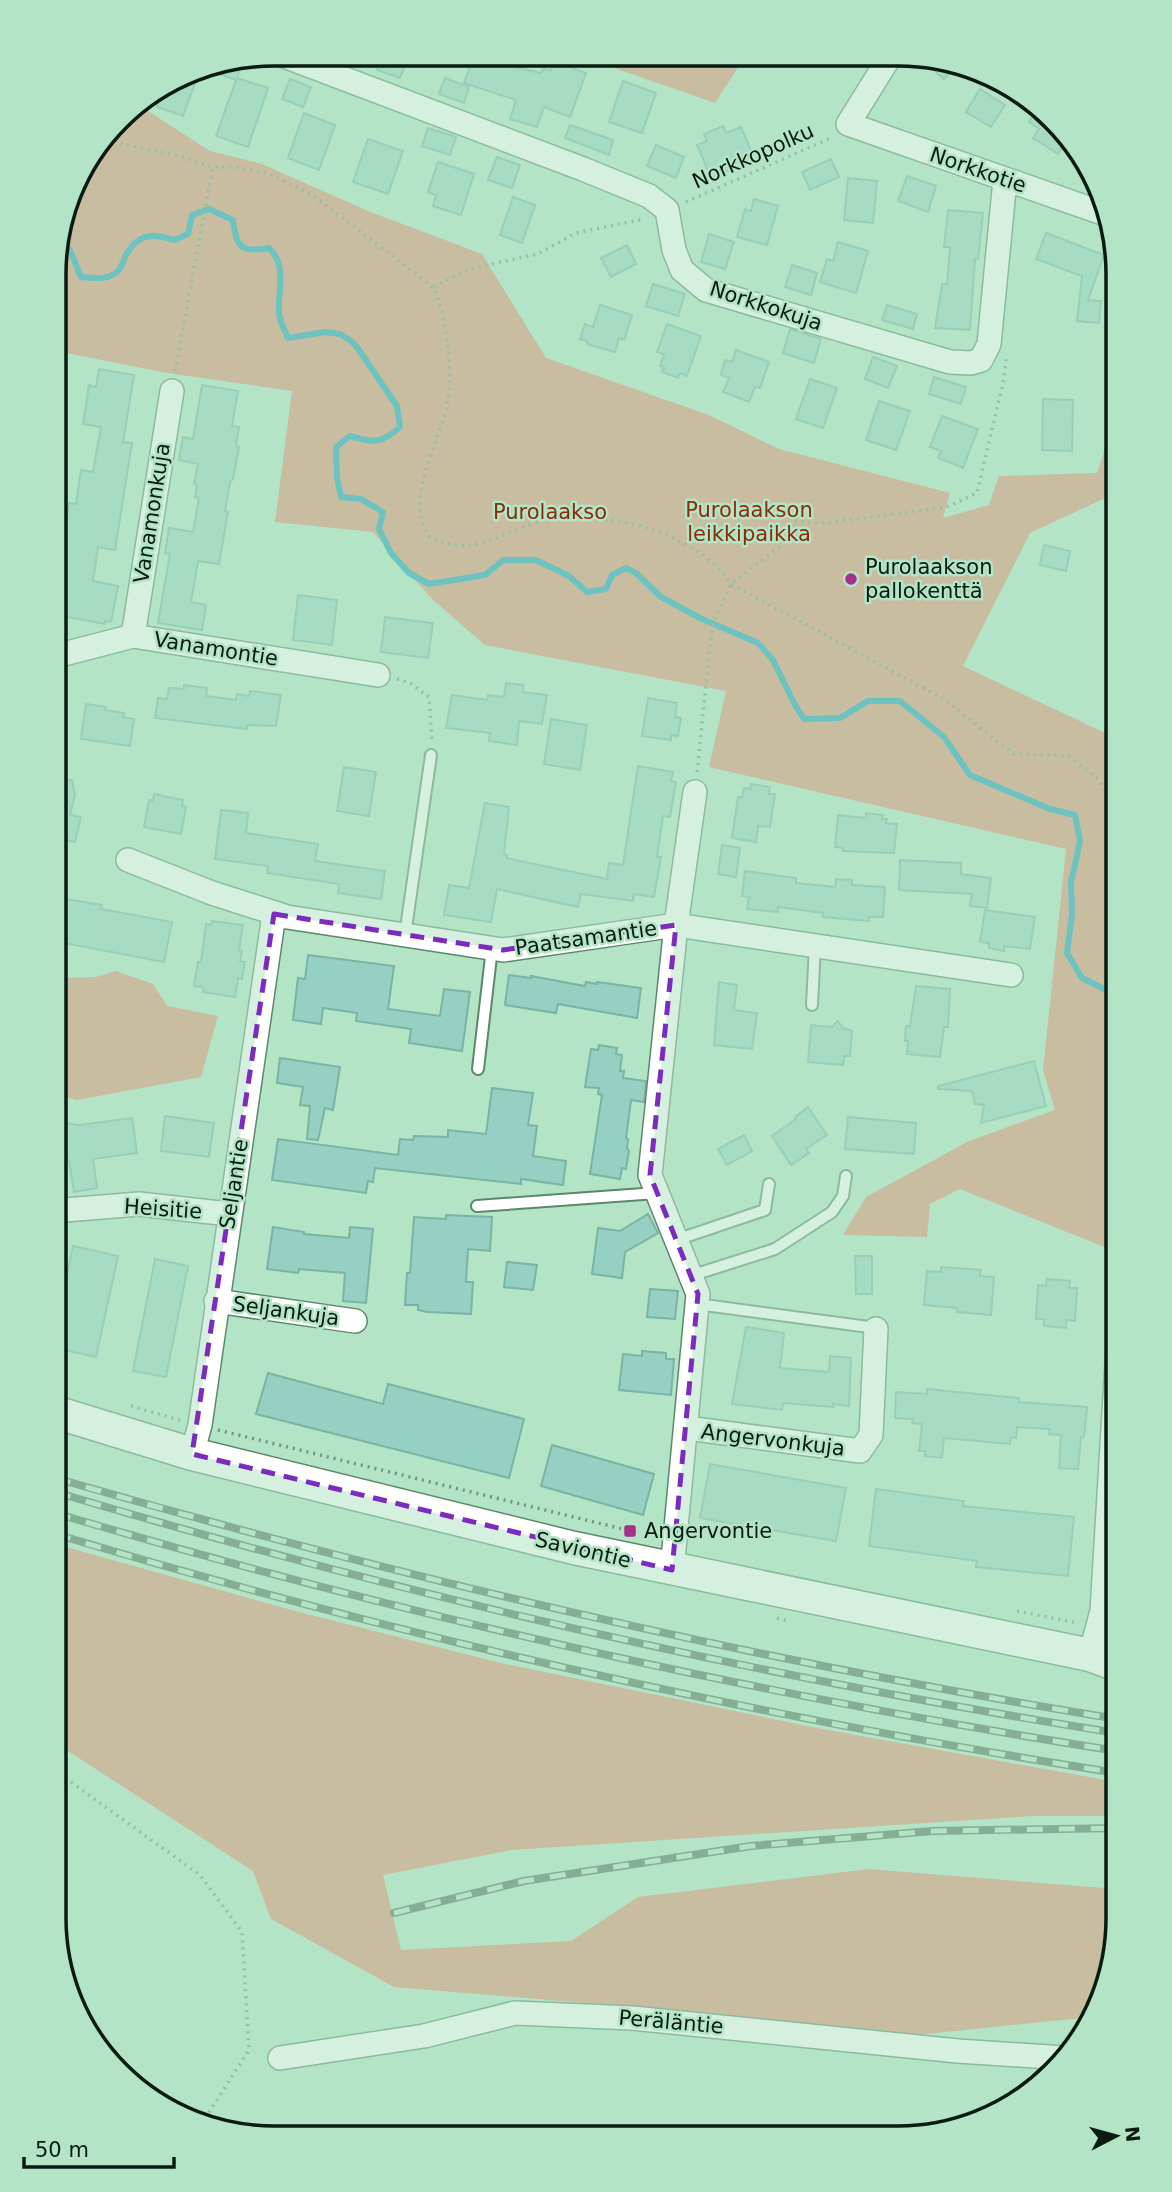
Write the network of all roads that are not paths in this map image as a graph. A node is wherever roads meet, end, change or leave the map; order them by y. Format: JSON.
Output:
{"nodes":[{"id":1,"x":884,"y":66,"type":"edge"},
{"id":2,"x":313,"y":67,"type":"edge"},
{"id":3,"x":1005,"y":180,"type":"junction"},
{"id":4,"x":1095,"y":211,"type":"edge"},
{"id":5,"x":172,"y":391,"type":"road end"},
{"id":6,"x":133,"y":636,"type":"junction"},
{"id":7,"x":66,"y":653,"type":"edge"},
{"id":8,"x":378,"y":675,"type":"road end"},
{"id":9,"x":431,"y":755,"type":"road end"},
{"id":10,"x":695,"y":792,"type":"road end"},
{"id":11,"x":128,"y":860,"type":"dead end"},
{"id":12,"x":274,"y":914,"type":"junction"},
{"id":13,"x":677,"y":925,"type":"junction"},
{"id":14,"x":405,"y":935,"type":"junction"},
{"id":15,"x":815,"y":946,"type":"junction"},
{"id":16,"x":492,"y":948,"type":"junction"},
{"id":17,"x":1011,"y":975,"type":"dead end"},
{"id":18,"x":812,"y":1005,"type":"dead end"},
{"id":19,"x":478,"y":1069,"type":"dead end"},
{"id":20,"x":846,"y":1176,"type":"dead end"},
{"id":21,"x":769,"y":1184,"type":"dead end"},
{"id":22,"x":657,"y":1193,"type":"junction"},
{"id":23,"x":477,"y":1206,"type":"dead end"},
{"id":24,"x":66,"y":1210,"type":"edge"},
{"id":25,"x":229,"y":1214,"type":"junction"},
{"id":26,"x":676,"y":1240,"type":"junction"},
{"id":27,"x":691,"y":1276,"type":"junction"},
{"id":28,"x":216,"y":1301,"type":"junction"},
{"id":29,"x":697,"y":1304,"type":"junction"},
{"id":30,"x":355,"y":1321,"type":"dead end"},
{"id":31,"x":873,"y":1328,"type":"joint"},
{"id":32,"x":66,"y":1414,"type":"edge"},
{"id":33,"x":687,"y":1428,"type":"junction"},
{"id":34,"x":196,"y":1440,"type":"junction"},
{"id":35,"x":674,"y":1556,"type":"junction"},
{"id":36,"x":1105,"y":1592,"type":"edge"},
{"id":37,"x":1102,"y":1649,"type":"edge"},
{"id":38,"x":1052,"y":2057,"type":"edge"},
{"id":39,"x":280,"y":2058,"type":"dead end"}],
"edges":[{"from":1,"to":3,"type":"street","name":"Norkkotie"},
{"from":2,"to":3,"type":"street","name":"Norkkokuja"},
{"from":3,"to":4,"type":"street","name":"Norkkotie"},
{"from":5,"to":6,"type":"street","name":"Vanamonkuja"},
{"from":6,"to":7,"type":"street","name":"Vanamontie"},
{"from":6,"to":8,"type":"street","name":"Vanamontie"},
{"from":9,"to":14,"type":"lane"},
{"from":10,"to":13,"type":"street"},
{"from":11,"to":12,"type":"street","name":"Paatsamantie"},
{"from":12,"to":14,"type":"street","name":"Paatsamantie"},
{"from":12,"to":25,"type":"street","name":"Seljantie"},
{"from":13,"to":15,"type":"street","name":"Paatsamantie"},
{"from":13,"to":16,"type":"street","name":"Paatsamantie"},
{"from":13,"to":22,"type":"street"},
{"from":14,"to":16,"type":"street","name":"Paatsamantie"},
{"from":15,"to":17,"type":"street","name":"Paatsamantie"},
{"from":15,"to":18,"type":"lane"},
{"from":16,"to":19,"type":"lane"},
{"from":20,"to":27,"type":"lane"},
{"from":21,"to":26,"type":"lane"},
{"from":22,"to":23,"type":"lane"},
{"from":22,"to":26,"type":"street"},
{"from":24,"to":25,"type":"street","name":"Heisitie"},
{"from":25,"to":28,"type":"street","name":"Seljantie"},
{"from":26,"to":27,"type":"street"},
{"from":27,"to":29,"type":"street"},
{"from":28,"to":30,"type":"street","name":"Seljankuja"},
{"from":28,"to":34,"type":"street","name":"Seljantie"},
{"from":29,"to":31,"type":"lane"},
{"from":29,"to":33,"type":"street"},
{"from":31,"to":33,"type":"street","name":"Angervonkuja"},
{"from":32,"to":34,"type":"main road","name":"Saviontie"},
{"from":33,"to":35,"type":"street"},
{"from":34,"to":35,"type":"main road","name":"Saviontie"},
{"from":35,"to":37,"type":"main road","name":"Saviontie"},
{"from":36,"to":37,"type":"street"},
{"from":38,"to":39,"type":"street","name":"Peräläntie"}]}
